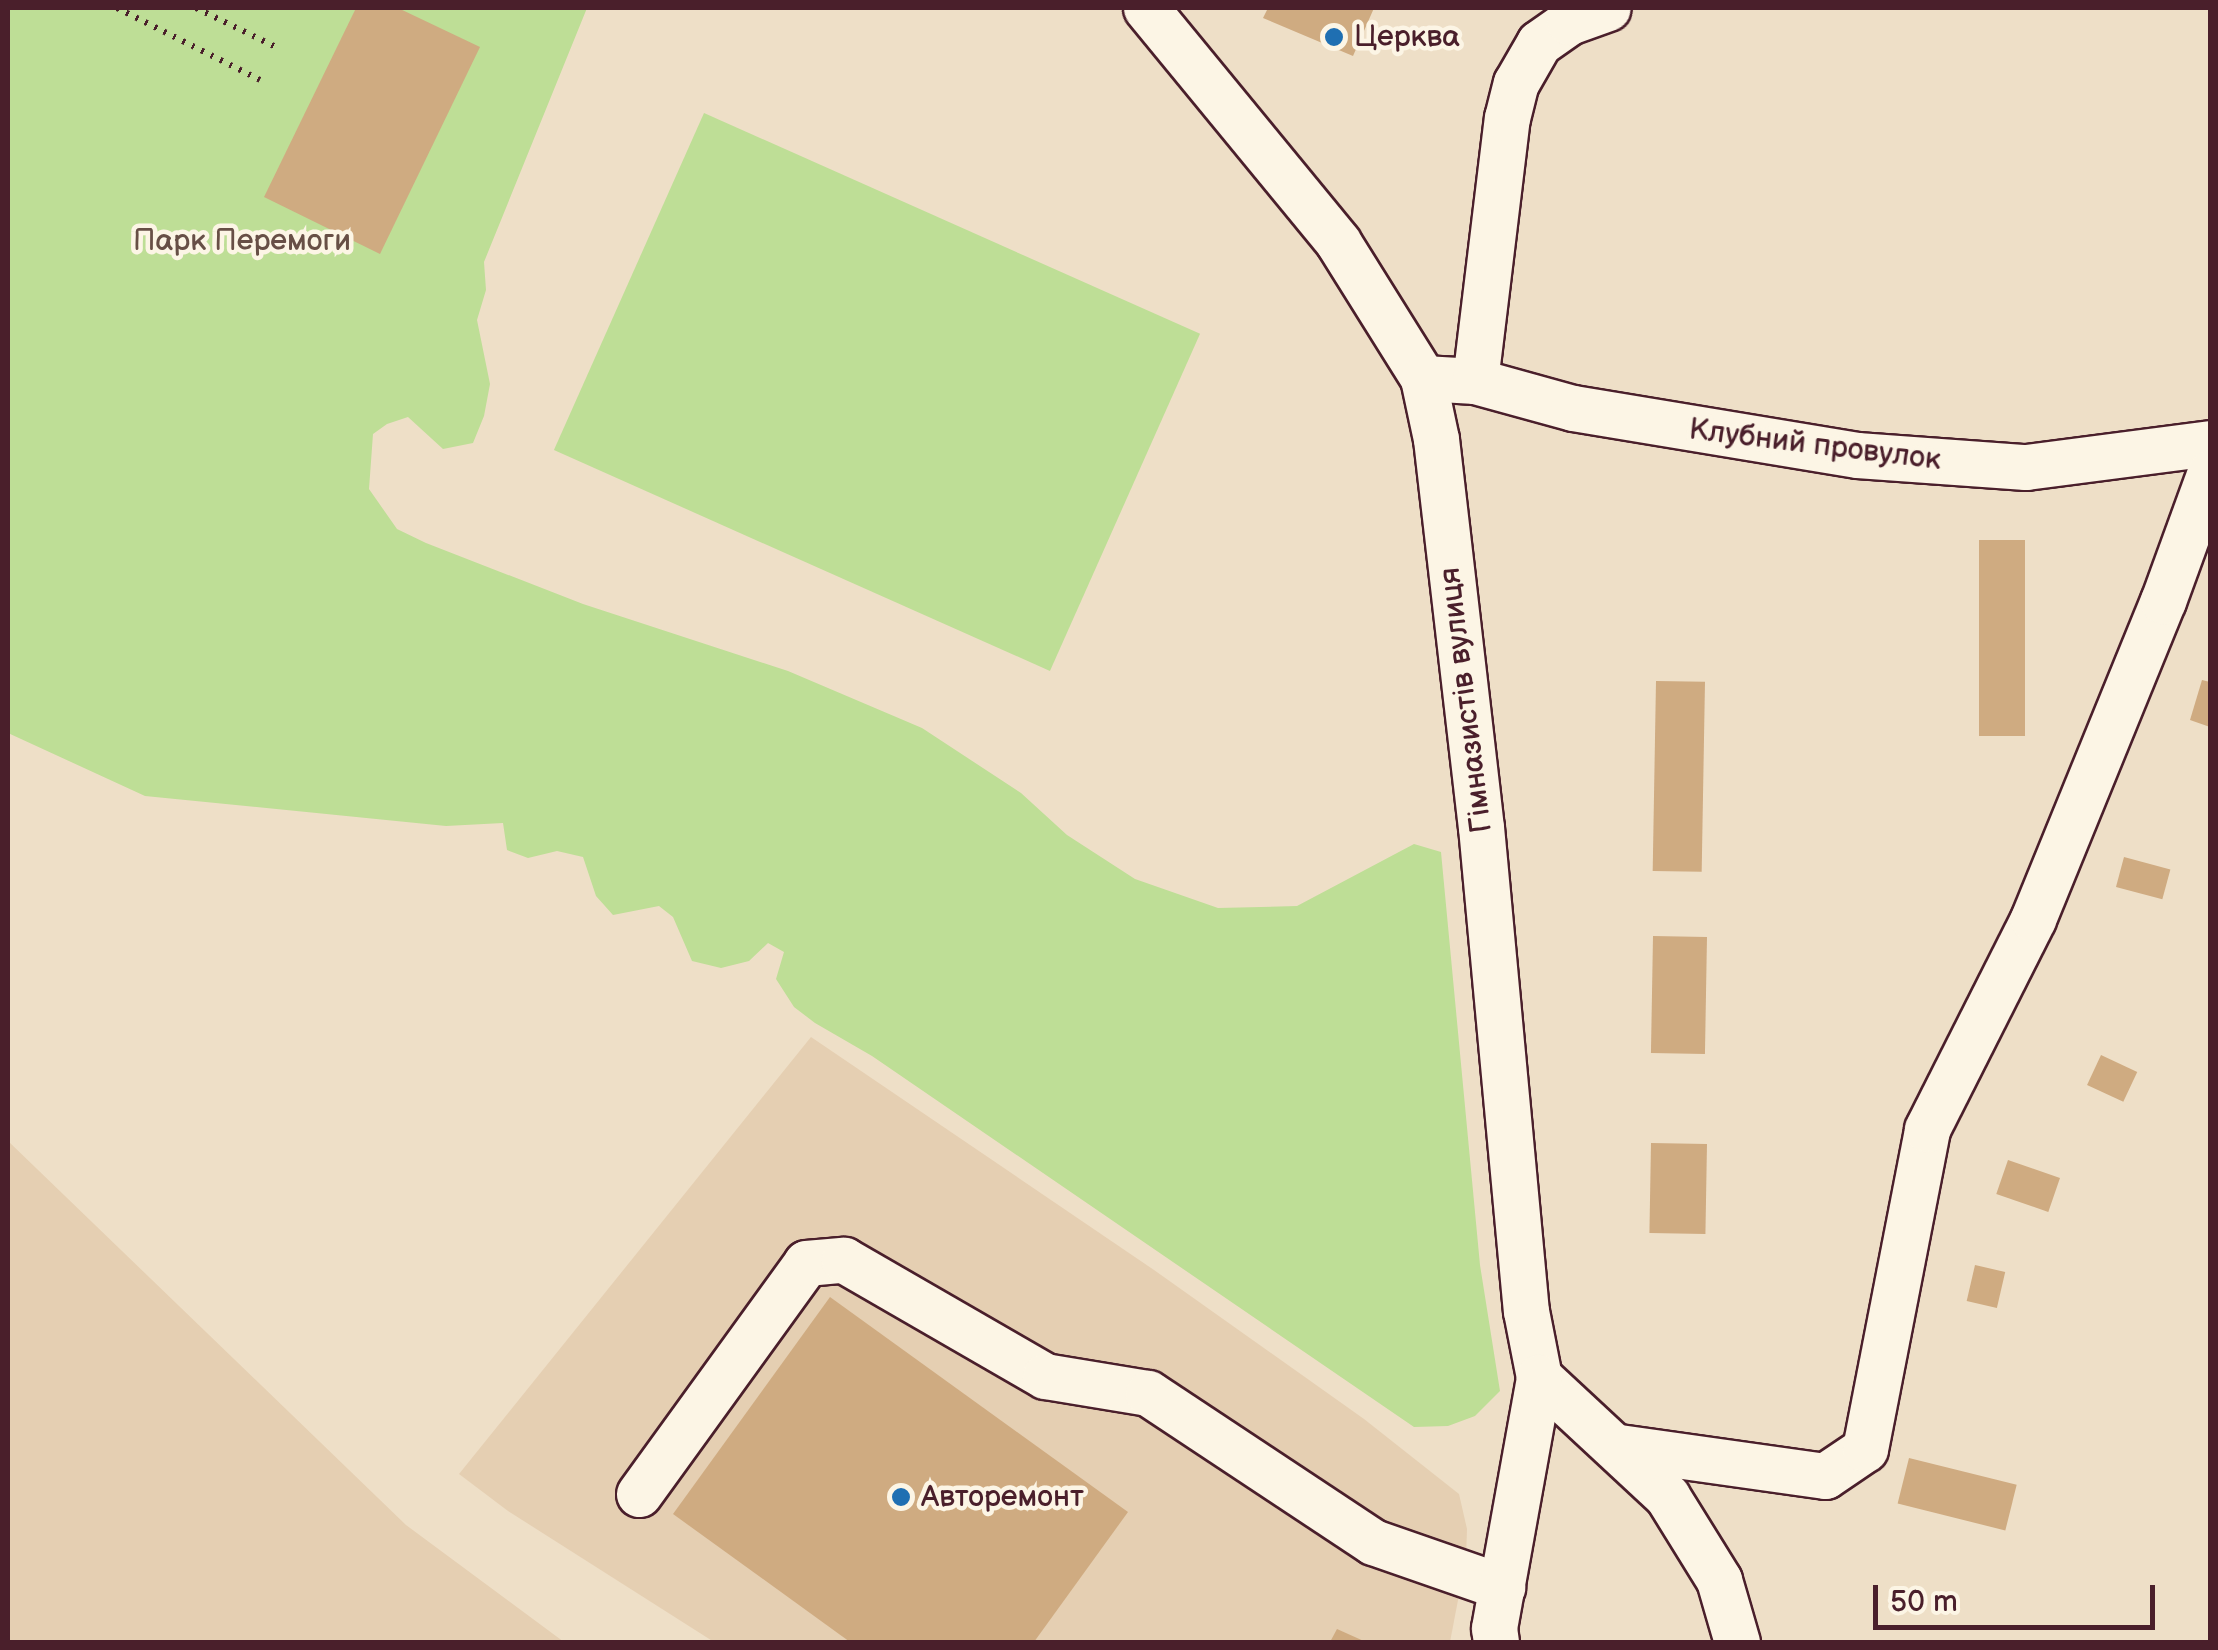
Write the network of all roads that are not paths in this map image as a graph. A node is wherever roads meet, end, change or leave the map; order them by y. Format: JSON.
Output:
{"nodes":[{"id":1,"x":1146,"y":8,"type":"edge"},
{"id":2,"x":1608,"y":8,"type":"edge"},
{"id":3,"x":1423,"y":378,"type":"junction"},
{"id":4,"x":1476,"y":381,"type":"junction"},
{"id":5,"x":2210,"y":442,"type":"edge"},
{"id":6,"x":2210,"y":472,"type":"edge"},
{"id":7,"x":1539,"y":1377,"type":"junction"},
{"id":8,"x":1619,"y":1448,"type":"junction"},
{"id":9,"x":639,"y":1494,"type":"dead end"},
{"id":10,"x":1502,"y":1587,"type":"junction"},
{"id":11,"x":1496,"y":1642,"type":"edge"},
{"id":12,"x":1736,"y":1642,"type":"edge"}],
"edges":[{"from":1,"to":3,"type":"street","name":"Гімназистів вулиця"},
{"from":2,"to":4,"type":"street"},
{"from":3,"to":4,"type":"street","name":"Клубний провулок"},
{"from":3,"to":7,"type":"street","name":"Гімназистів вулиця"},
{"from":4,"to":5,"type":"street","name":"Клубний провулок"},
{"from":6,"to":8,"type":"street"},
{"from":7,"to":8,"type":"street"},
{"from":7,"to":10,"type":"street"},
{"from":8,"to":12,"type":"street"},
{"from":9,"to":10,"type":"street"},
{"from":10,"to":11,"type":"street"}]}
